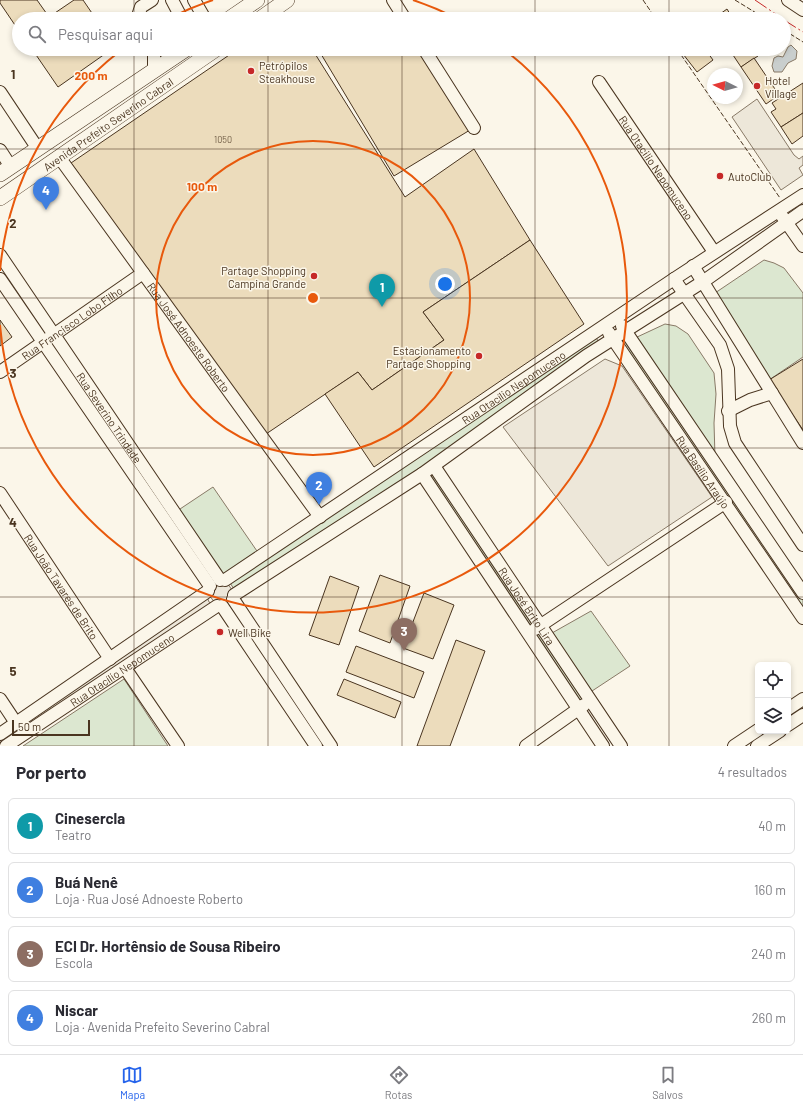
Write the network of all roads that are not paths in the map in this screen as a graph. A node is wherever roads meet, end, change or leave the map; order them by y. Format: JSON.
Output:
{"nodes":[{"id":1,"x":152,"y":0,"type":"edge"},
{"id":2,"x":172,"y":0,"type":"edge"},
{"id":3,"x":194,"y":0,"type":"edge"},
{"id":4,"x":257,"y":0,"type":"edge"},
{"id":5,"x":287,"y":0,"type":"edge"},
{"id":6,"x":393,"y":0,"type":"edge"},
{"id":7,"x":788,"y":0,"type":"edge"},
{"id":8,"x":803,"y":10,"type":"edge"},
{"id":9,"x":140,"y":12,"type":"edge"},
{"id":10,"x":178,"y":12,"type":"edge"},
{"id":11,"x":201,"y":12,"type":"edge"},
{"id":12,"x":239,"y":12,"type":"edge"},
{"id":13,"x":270,"y":12,"type":"edge"},
{"id":14,"x":401,"y":12,"type":"edge"},
{"id":15,"x":154,"y":56,"type":"edge"},
{"id":16,"x":175,"y":56,"type":"edge"},
{"id":17,"x":206,"y":56,"type":"edge"},
{"id":18,"x":428,"y":56,"type":"edge"},
{"id":19,"x":154,"y":70,"type":"junction"},
{"id":20,"x":599,"y":82,"type":"dead end"},
{"id":21,"x":0,"y":92,"type":"edge"},
{"id":22,"x":474,"y":128,"type":"dead end"},
{"id":23,"x":38,"y":149,"type":"junction"},
{"id":24,"x":0,"y":150,"type":"edge"},
{"id":25,"x":59,"y":157,"type":"junction"},
{"id":26,"x":6,"y":171,"type":"edge"},
{"id":27,"x":803,"y":195,"type":"edge"},
{"id":28,"x":0,"y":198,"type":"edge"},
{"id":29,"x":779,"y":211,"type":"junction"},
{"id":30,"x":803,"y":211,"type":"edge"},
{"id":31,"x":787,"y":222,"type":"junction"},
{"id":32,"x":803,"y":246,"type":"edge"},
{"id":33,"x":714,"y":252,"type":"junction"},
{"id":34,"x":0,"y":254,"type":"edge"},
{"id":35,"x":694,"y":266,"type":"junction"},
{"id":36,"x":143,"y":273,"type":"junction"},
{"id":37,"x":0,"y":278,"type":"edge"},
{"id":38,"x":674,"y":278,"type":"junction"},
{"id":39,"x":704,"y":281,"type":"junction"},
{"id":40,"x":22,"y":287,"type":"junction"},
{"id":41,"x":685,"y":294,"type":"junction"},
{"id":42,"x":11,"y":295,"type":"junction"},
{"id":43,"x":616,"y":318,"type":"junction"},
{"id":44,"x":604,"y":326,"type":"junction"},
{"id":45,"x":627,"y":332,"type":"junction"},
{"id":46,"x":55,"y":334,"type":"junction"},
{"id":47,"x":613,"y":339,"type":"junction"},
{"id":48,"x":44,"y":342,"type":"junction"},
{"id":49,"x":0,"y":372,"type":"edge"},
{"id":50,"x":772,"y":393,"type":"junction"},
{"id":51,"x":728,"y":411,"type":"junction"},
{"id":52,"x":803,"y":443,"type":"edge"},
{"id":53,"x":434,"y":466,"type":"junction"},
{"id":54,"x":422,"y":474,"type":"junction"},
{"id":55,"x":0,"y":493,"type":"edge"},
{"id":56,"x":726,"y":502,"type":"junction"},
{"id":57,"x":320,"y":517,"type":"junction"},
{"id":58,"x":803,"y":545,"type":"edge"},
{"id":59,"x":222,"y":580,"type":"junction"},
{"id":60,"x":209,"y":588,"type":"junction"},
{"id":61,"x":803,"y":593,"type":"edge"},
{"id":62,"x":233,"y":597,"type":"junction"},
{"id":63,"x":220,"y":606,"type":"junction"},
{"id":64,"x":803,"y":618,"type":"edge"},
{"id":65,"x":541,"y":624,"type":"junction"},
{"id":66,"x":527,"y":634,"type":"junction"},
{"id":67,"x":110,"y":660,"type":"junction"},
{"id":68,"x":124,"y":668,"type":"junction"},
{"id":69,"x":0,"y":699,"type":"edge"},
{"id":70,"x":803,"y":699,"type":"edge"},
{"id":71,"x":591,"y":701,"type":"junction"},
{"id":72,"x":791,"y":707,"type":"edge"},
{"id":73,"x":577,"y":710,"type":"junction"},
{"id":74,"x":803,"y":715,"type":"edge"},
{"id":75,"x":16,"y":723,"type":"junction"},
{"id":76,"x":791,"y":723,"type":"edge"},
{"id":77,"x":755,"y":732,"type":"edge"},
{"id":78,"x":0,"y":734,"type":"edge"},
{"id":79,"x":775,"y":734,"type":"edge"},
{"id":80,"x":6,"y":746,"type":"edge"},
{"id":81,"x":178,"y":746,"type":"edge"},
{"id":82,"x":316,"y":746,"type":"edge"},
{"id":83,"x":331,"y":746,"type":"edge"},
{"id":84,"x":526,"y":746,"type":"edge"},
{"id":85,"x":603,"y":746,"type":"edge"},
{"id":86,"x":621,"y":746,"type":"edge"},
{"id":87,"x":734,"y":746,"type":"edge"},
{"id":88,"x":757,"y":746,"type":"edge"}],
"edges":[{"from":1,"to":9,"type":"street"},
{"from":2,"to":10,"type":"street"},
{"from":3,"to":11,"type":"street"},
{"from":4,"to":12,"type":"main road"},
{"from":5,"to":13,"type":"main road"},
{"from":6,"to":14,"type":"street"},
{"from":7,"to":8,"type":"street"},
{"from":15,"to":19,"type":"street"},
{"from":16,"to":19,"type":"main road","name":"Avenida Prefeito Severino Cabral"},
{"from":17,"to":25,"type":"main road","name":"Avenida Prefeito Severino Cabral"},
{"from":18,"to":22,"type":"street"},
{"from":19,"to":23,"type":"main road","name":"Avenida Prefeito Severino Cabral"},
{"from":20,"to":33,"type":"street","name":"Rua Otacilio Nepomuceno"},
{"from":21,"to":23,"type":"street"},
{"from":23,"to":26,"type":"main road","name":"Avenida Prefeito Severino Cabral"},
{"from":24,"to":26,"type":"street"},
{"from":25,"to":28,"type":"main road","name":"Avenida Prefeito Severino Cabral"},
{"from":25,"to":36,"type":"street","name":"Rua José Adnoeste Roberto"},
{"from":27,"to":29,"type":"street","name":"Rua Otacílio Nepomuceno"},
{"from":29,"to":31,"type":"street"},
{"from":29,"to":33,"type":"street","name":"Rua Otacílio Nepomuceno"},
{"from":30,"to":31,"type":"street","name":"Rua Otacílio Nepomuceno"},
{"from":31,"to":32,"type":"street"},
{"from":31,"to":39,"type":"street","name":"Rua Otacílio Nepomuceno"},
{"from":33,"to":35,"type":"street","name":"Rua Otacílio Nepomuceno"},
{"from":34,"to":40,"type":"street","name":"Rua Severino Trindade"},
{"from":35,"to":38,"type":"street","name":"Rua Otacílio Nepomuceno"},
{"from":35,"to":39,"type":"street"},
{"from":36,"to":46,"type":"street","name":"Rua Francisco Lobo Filho"},
{"from":36,"to":57,"type":"street","name":"Rua José Adnoeste Roberto"},
{"from":37,"to":42,"type":"street","name":"Rua Severino Trindade"},
{"from":38,"to":41,"type":"street"},
{"from":38,"to":43,"type":"street","name":"Rua Otacílio Nepomuceno"},
{"from":39,"to":41,"type":"street","name":"Rua Otacílio Nepomuceno"},
{"from":39,"to":50,"type":"street"},
{"from":40,"to":42,"type":"street"},
{"from":40,"to":46,"type":"street","name":"Rua Severino Trindade"},
{"from":41,"to":45,"type":"street","name":"Rua Otacílio Nepomuceno"},
{"from":41,"to":51,"type":"street"},
{"from":42,"to":48,"type":"street","name":"Rua Severino Trindade"},
{"from":43,"to":44,"type":"street","name":"Rua Otacílio Nepomuceno"},
{"from":43,"to":45,"type":"street","name":"Rua Basílio Araújo"},
{"from":44,"to":47,"type":"street","name":"Rua Basílio Araújo"},
{"from":44,"to":57,"type":"street","name":"Rua Otacílio Nepomuceno"},
{"from":45,"to":47,"type":"street","name":"Rua Otacílio Nepomuceno"},
{"from":45,"to":61,"type":"street","name":"Rua Basílio Araújo"},
{"from":46,"to":48,"type":"street","name":"Rua Francisco Lobo Filho"},
{"from":46,"to":59,"type":"street","name":"Rua Severino Trindade"},
{"from":47,"to":53,"type":"street","name":"Rua Otacílio Nepomuceno"},
{"from":47,"to":56,"type":"street","name":"Rua Basílio Araújo"},
{"from":48,"to":49,"type":"street","name":"Rua Francisco Lobo Filho"},
{"from":48,"to":60,"type":"street","name":"Rua Severino Trindade"},
{"from":50,"to":51,"type":"street"},
{"from":50,"to":52,"type":"street"},
{"from":51,"to":58,"type":"street"},
{"from":53,"to":54,"type":"street","name":"Rua Otacílio Nepomuceno"},
{"from":53,"to":65,"type":"street","name":"Rua José Brito Lira"},
{"from":54,"to":62,"type":"street","name":"Rua Otacílio Nepomuceno"},
{"from":54,"to":66,"type":"street","name":"Rua José Brito Lira"},
{"from":55,"to":67,"type":"street","name":"Rua João Tavares de Brito"},
{"from":56,"to":64,"type":"street","name":"Rua Basílio Araújo"},
{"from":56,"to":65,"type":"street"},
{"from":57,"to":59,"type":"street","name":"Rua Otacílio Nepomuceno"},
{"from":59,"to":60,"type":"street"},
{"from":59,"to":62,"type":"street"},
{"from":60,"to":63,"type":"street"},
{"from":60,"to":67,"type":"street","name":"Rua Otacílio Nepomuceno"},
{"from":62,"to":63,"type":"street"},
{"from":62,"to":83,"type":"street"},
{"from":63,"to":68,"type":"street","name":"Rua Otacílio Nepomuceno"},
{"from":63,"to":82,"type":"street"},
{"from":65,"to":66,"type":"street"},
{"from":65,"to":71,"type":"street","name":"Rua José Brito Lira"},
{"from":66,"to":73,"type":"street","name":"Rua José Brito Lira"},
{"from":67,"to":75,"type":"street","name":"Rua Otacílio Nepomuceno"},
{"from":68,"to":80,"type":"street","name":"Rua Otacílio Nepomuceno"},
{"from":68,"to":81,"type":"street"},
{"from":69,"to":75,"type":"street"},
{"from":70,"to":72,"type":"street"},
{"from":71,"to":73,"type":"street"},
{"from":71,"to":86,"type":"street","name":"Rua José Brito Lira"},
{"from":73,"to":84,"type":"street"},
{"from":73,"to":85,"type":"street","name":"Rua José Brito Lira"},
{"from":74,"to":76,"type":"street"},
{"from":75,"to":78,"type":"street","name":"Rua Otacílio Nepomuceno"},
{"from":77,"to":87,"type":"street"},
{"from":79,"to":88,"type":"street"}]}
